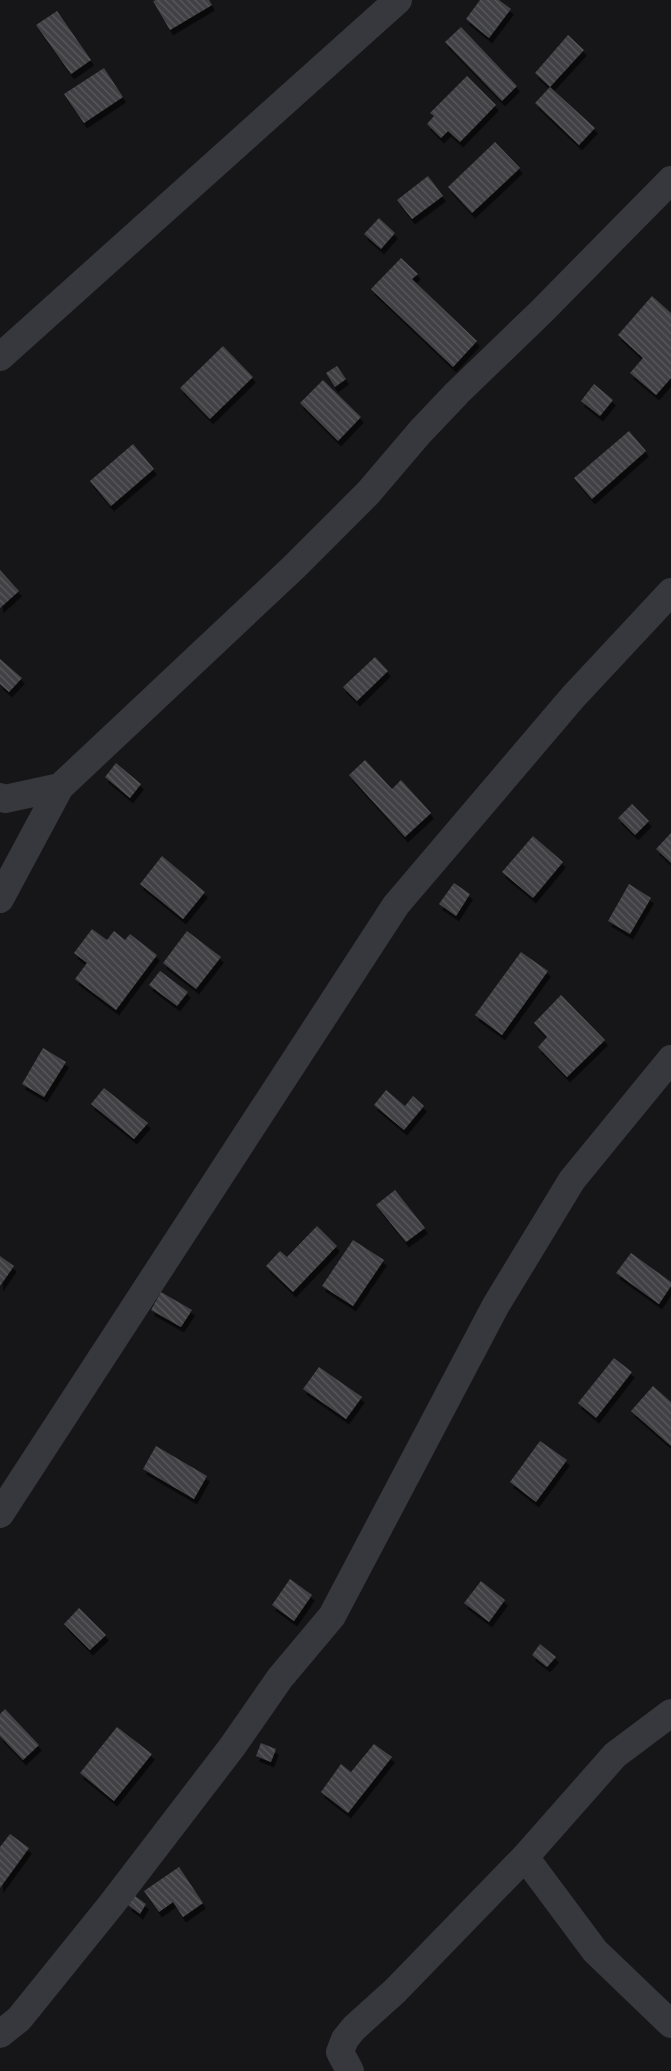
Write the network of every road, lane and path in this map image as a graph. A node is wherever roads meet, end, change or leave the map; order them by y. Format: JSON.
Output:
{"nodes":[{"id":1,"x":398,"y":0,"type":"edge"},
{"id":2,"x":671,"y":180,"type":"edge"},
{"id":3,"x":0,"y":358,"type":"edge"},
{"id":4,"x":671,"y":592,"type":"edge"},
{"id":5,"x":60,"y":787,"type":"junction"},
{"id":6,"x":0,"y":797,"type":"edge"},
{"id":7,"x":0,"y":898,"type":"edge"},
{"id":8,"x":671,"y":1059,"type":"edge"},
{"id":9,"x":0,"y":1514,"type":"edge"},
{"id":10,"x":671,"y":1713,"type":"edge"},
{"id":11,"x":525,"y":1857,"type":"junction"},
{"id":12,"x":671,"y":2024,"type":"edge"},
{"id":13,"x":0,"y":2034,"type":"edge"},
{"id":14,"x":350,"y":2071,"type":"edge"}],
"edges":[{"from":1,"to":3,"type":"street"},
{"from":2,"to":5,"type":"street"},
{"from":4,"to":9,"type":"street"},
{"from":5,"to":6,"type":"street"},
{"from":5,"to":7,"type":"street"},
{"from":8,"to":13,"type":"street"},
{"from":10,"to":11,"type":"street"},
{"from":11,"to":12,"type":"street"},
{"from":11,"to":14,"type":"street"}]}
